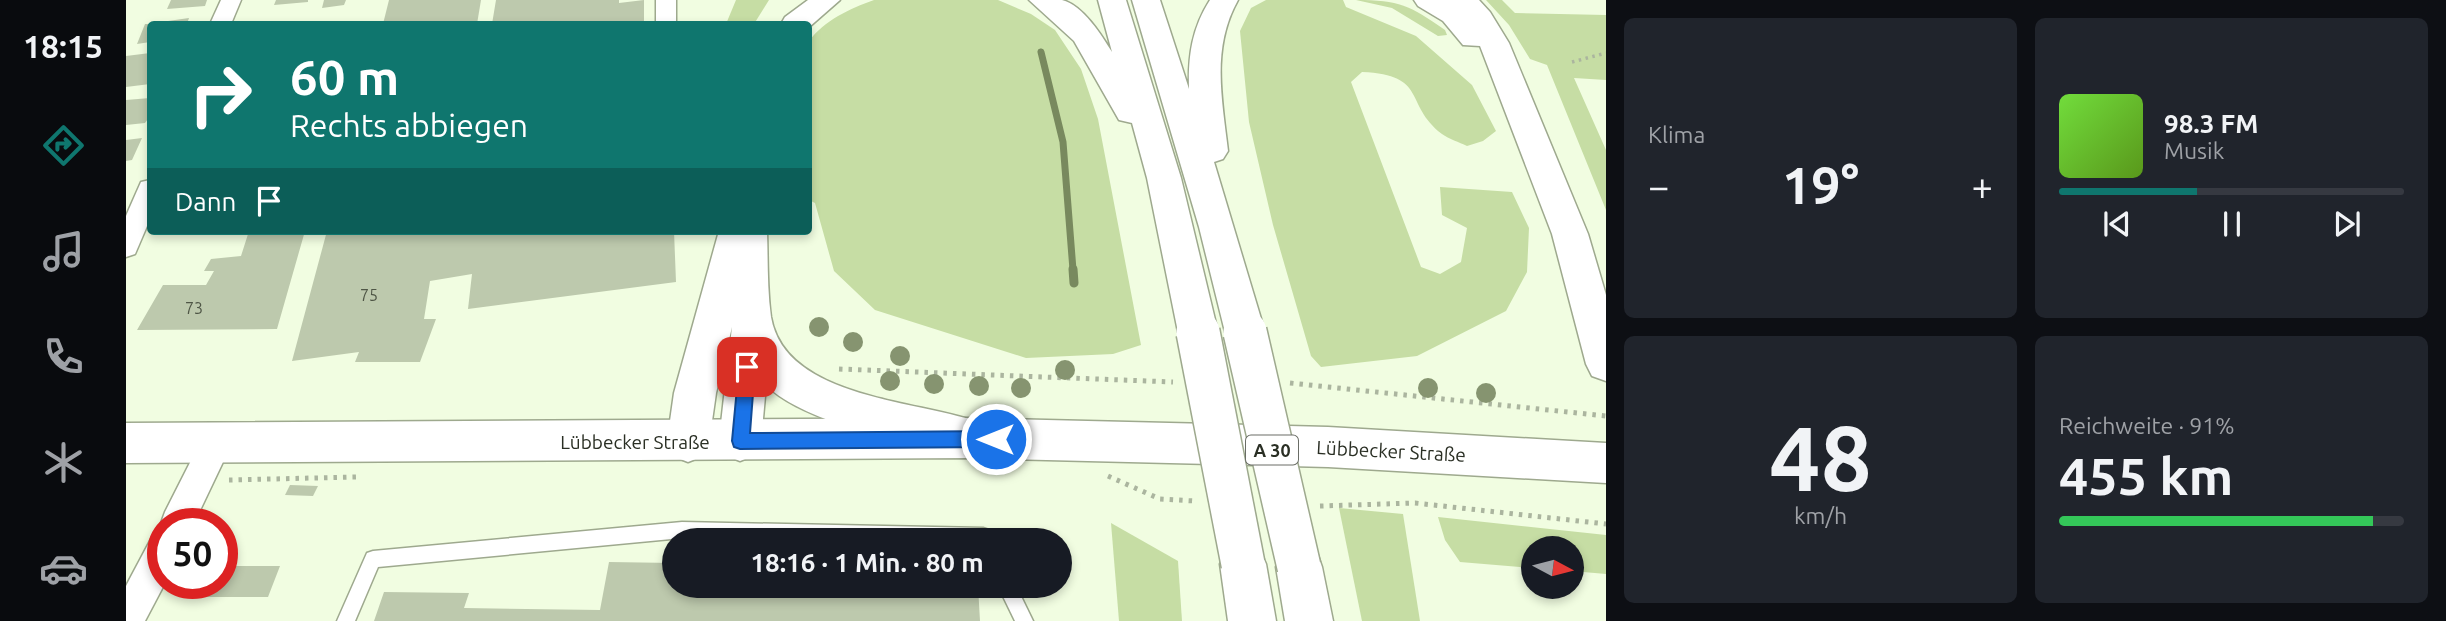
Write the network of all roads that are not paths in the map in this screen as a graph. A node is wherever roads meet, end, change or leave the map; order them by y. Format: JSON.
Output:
{"nodes":[{"id":1,"x":231,"y":0,"type":"edge"},
{"id":2,"x":666,"y":0,"type":"edge"},
{"id":3,"x":794,"y":0,"type":"edge"},
{"id":4,"x":826,"y":0,"type":"edge"},
{"id":5,"x":1043,"y":0,"type":"edge"},
{"id":6,"x":1112,"y":0,"type":"edge"},
{"id":7,"x":1146,"y":0,"type":"edge"},
{"id":8,"x":1224,"y":0,"type":"edge"},
{"id":9,"x":1428,"y":0,"type":"edge"},
{"id":10,"x":1463,"y":0,"type":"edge"},
{"id":11,"x":221,"y":21,"type":"edge"},
{"id":12,"x":666,"y":21,"type":"edge"},
{"id":13,"x":779,"y":21,"type":"edge"},
{"id":14,"x":799,"y":21,"type":"edge"},
{"id":15,"x":1508,"y":82,"type":"junction"},
{"id":16,"x":1164,"y":178,"type":"junction"},
{"id":17,"x":147,"y":196,"type":"edge"},
{"id":18,"x":1217,"y":227,"type":"junction"},
{"id":19,"x":1570,"y":234,"type":"junction"},
{"id":20,"x":736,"y":235,"type":"edge"},
{"id":21,"x":749,"y":235,"type":"edge"},
{"id":22,"x":126,"y":247,"type":"edge"},
{"id":23,"x":1606,"y":292,"type":"edge"},
{"id":24,"x":752,"y":318,"type":"junction"},
{"id":25,"x":1606,"y":364,"type":"edge"},
{"id":26,"x":969,"y":439,"type":"junction"},
{"id":27,"x":740,"y":441,"type":"junction"},
{"id":28,"x":688,"y":442,"type":"junction"},
{"id":29,"x":126,"y":443,"type":"edge"},
{"id":30,"x":208,"y":461,"type":"junction"},
{"id":31,"x":1606,"y":463,"type":"edge"},
{"id":32,"x":184,"y":508,"type":"edge"},
{"id":33,"x":662,"y":532,"type":"edge"},
{"id":34,"x":147,"y":582,"type":"edge"},
{"id":35,"x":1013,"y":598,"type":"edge"},
{"id":36,"x":127,"y":621,"type":"edge"},
{"id":37,"x":346,"y":621,"type":"edge"},
{"id":38,"x":1024,"y":621,"type":"edge"},
{"id":39,"x":1252,"y":621,"type":"edge"},
{"id":40,"x":1309,"y":621,"type":"edge"}],
"edges":[{"from":1,"to":11,"type":"street"},
{"from":2,"to":12,"type":"street"},
{"from":3,"to":13,"type":"main road"},
{"from":4,"to":14,"type":"main road"},
{"from":5,"to":16,"type":"main road"},
{"from":6,"to":16,"type":"main road","number":"A 30"},
{"from":7,"to":18,"type":"main road","number":"A 30"},
{"from":8,"to":18,"type":"main road"},
{"from":9,"to":15,"type":"main road"},
{"from":10,"to":15,"type":"main road"},
{"from":15,"to":19,"type":"main road"},
{"from":16,"to":39,"type":"main road","number":"A 30","bridge":true},
{"from":17,"to":22,"type":"street"},
{"from":18,"to":40,"type":"main road","number":"A 30","bridge":true},
{"from":19,"to":23,"type":"main road"},
{"from":19,"to":25,"type":"main road"},
{"from":20,"to":28,"type":"main road"},
{"from":21,"to":24,"type":"main road"},
{"from":24,"to":26,"type":"main road"},
{"from":24,"to":27,"type":"main road"},
{"from":26,"to":27,"type":"main road","name":"Lübbecker Straße"},
{"from":26,"to":31,"type":"main road","name":"Lübbecker Straße"},
{"from":27,"to":28,"type":"main road","name":"Lübbecker Straße"},
{"from":28,"to":30,"type":"main road","name":"Lübbecker Straße"},
{"from":29,"to":30,"type":"main road","name":"Lübbecker Straße"},
{"from":30,"to":32,"type":"street"},
{"from":33,"to":37,"type":"lane"},
{"from":34,"to":36,"type":"street"},
{"from":35,"to":38,"type":"lane"}]}
